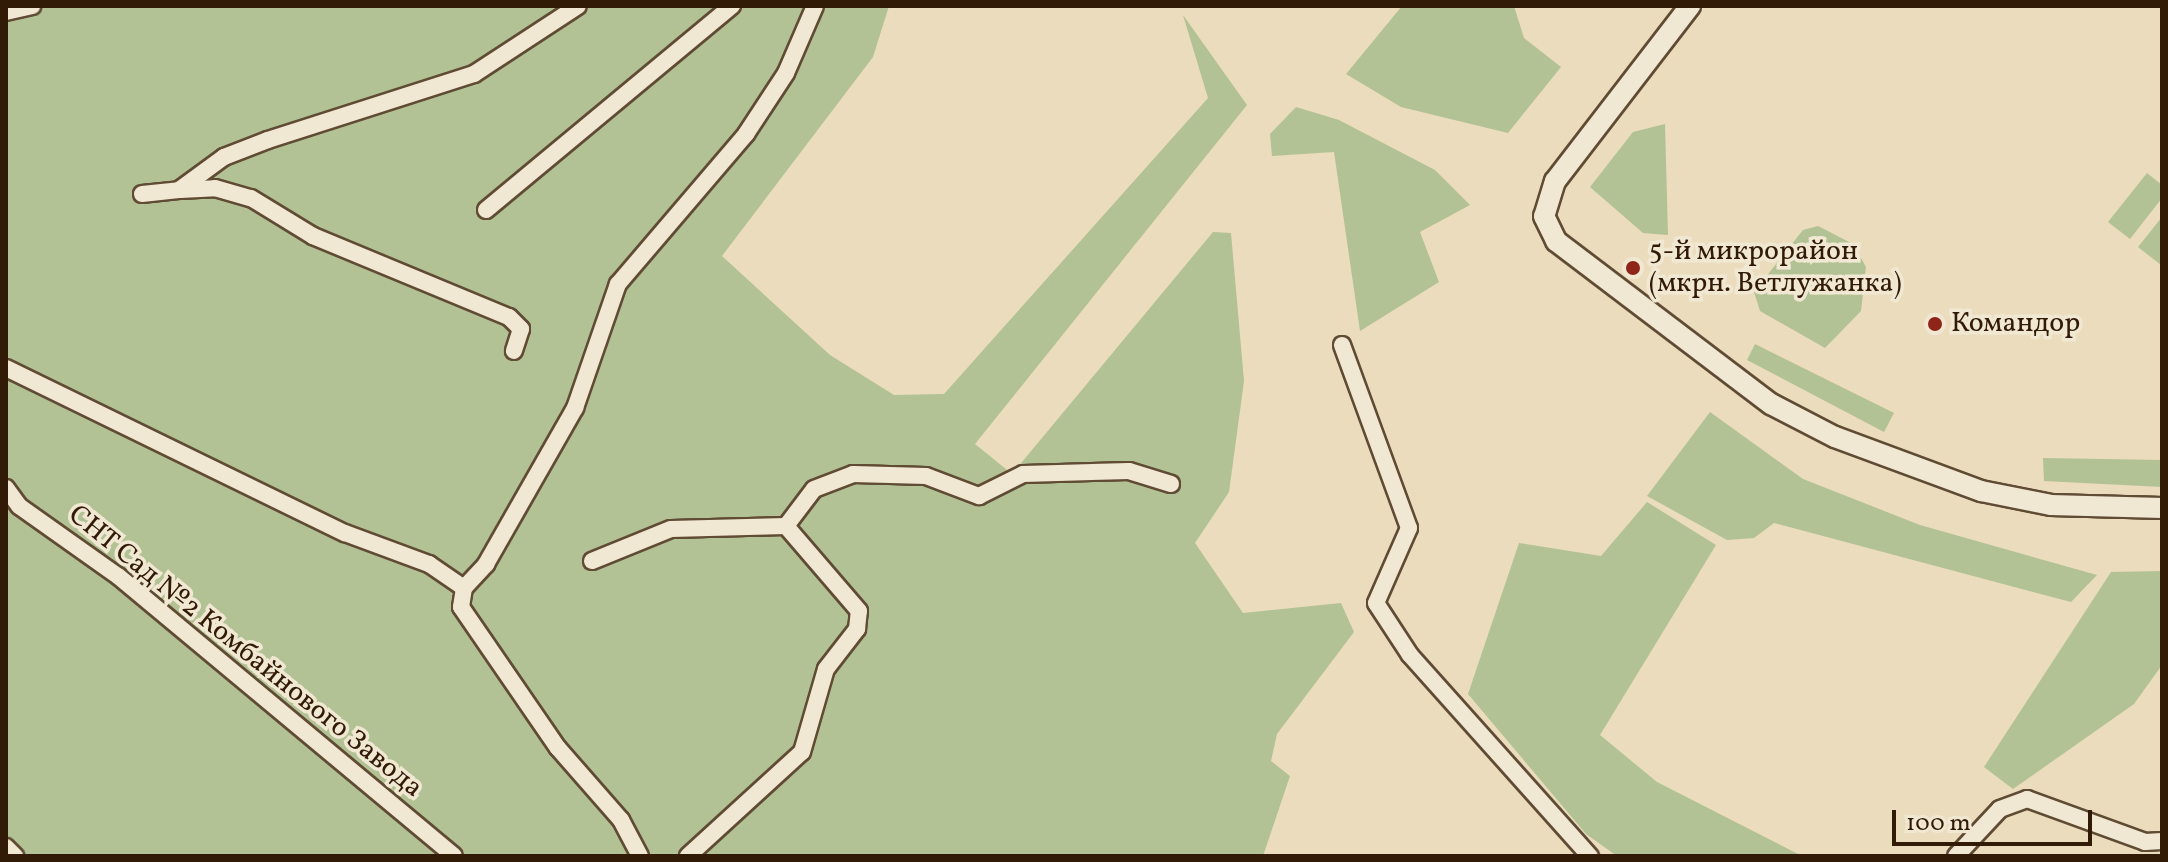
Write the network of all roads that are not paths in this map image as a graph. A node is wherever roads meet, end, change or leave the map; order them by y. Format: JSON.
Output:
{"nodes":[{"id":1,"x":32,"y":6,"type":"edge"},
{"id":2,"x":578,"y":6,"type":"edge"},
{"id":3,"x":732,"y":6,"type":"edge"},
{"id":4,"x":815,"y":6,"type":"edge"},
{"id":5,"x":1690,"y":6,"type":"edge"},
{"id":6,"x":6,"y":12,"type":"edge"},
{"id":7,"x":179,"y":190,"type":"junction"},
{"id":8,"x":142,"y":194,"type":"dead end"},
{"id":9,"x":486,"y":210,"type":"dead end"},
{"id":10,"x":1342,"y":345,"type":"dead end"},
{"id":11,"x":514,"y":351,"type":"dead end"},
{"id":12,"x":6,"y":368,"type":"edge"},
{"id":13,"x":1171,"y":484,"type":"dead end"},
{"id":14,"x":6,"y":488,"type":"edge"},
{"id":15,"x":2162,"y":508,"type":"edge"},
{"id":16,"x":786,"y":526,"type":"junction"},
{"id":17,"x":592,"y":561,"type":"dead end"},
{"id":18,"x":464,"y":588,"type":"junction"},
{"id":19,"x":2162,"y":841,"type":"edge"},
{"id":20,"x":6,"y":847,"type":"edge"},
{"id":21,"x":15,"y":856,"type":"edge"},
{"id":22,"x":454,"y":856,"type":"edge"},
{"id":23,"x":640,"y":856,"type":"edge"},
{"id":24,"x":688,"y":856,"type":"edge"},
{"id":25,"x":1590,"y":856,"type":"edge"},
{"id":26,"x":1956,"y":856,"type":"edge"}],
"edges":[{"from":1,"to":6,"type":"street"},
{"from":2,"to":7,"type":"street"},
{"from":3,"to":9,"type":"street"},
{"from":4,"to":18,"type":"street"},
{"from":5,"to":15,"type":"street"},
{"from":7,"to":8,"type":"street"},
{"from":7,"to":11,"type":"street"},
{"from":10,"to":25,"type":"street"},
{"from":12,"to":18,"type":"street"},
{"from":13,"to":16,"type":"street"},
{"from":14,"to":22,"type":"street","name":"СНТ Сад №2 Комбайнового Завода"},
{"from":16,"to":17,"type":"street"},
{"from":16,"to":24,"type":"street"},
{"from":18,"to":23,"type":"street"},
{"from":19,"to":26,"type":"street"},
{"from":20,"to":21,"type":"street"}]}
